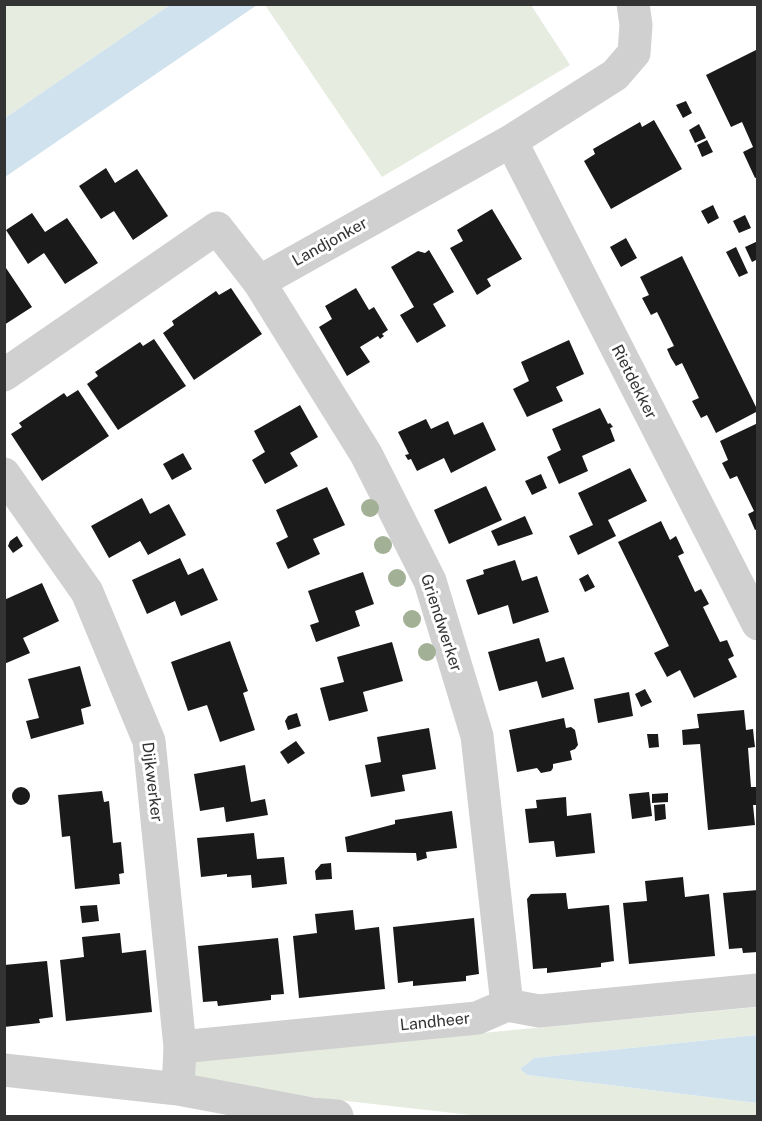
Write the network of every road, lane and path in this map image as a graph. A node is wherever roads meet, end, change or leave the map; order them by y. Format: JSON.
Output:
{"nodes":[{"id":1,"x":633,"y":4,"type":"edge"},
{"id":2,"x":511,"y":141,"type":"junction"},
{"id":3,"x":259,"y":282,"type":"junction"},
{"id":4,"x":4,"y":375,"type":"edge"},
{"id":5,"x":4,"y":474,"type":"edge"},
{"id":6,"x":758,"y":624,"type":"edge"},
{"id":7,"x":758,"y":990,"type":"edge"},
{"id":8,"x":507,"y":1005,"type":"junction"},
{"id":9,"x":180,"y":1047,"type":"junction"},
{"id":10,"x":4,"y":1070,"type":"edge"},
{"id":11,"x":178,"y":1089,"type":"junction"},
{"id":12,"x":320,"y":1116,"type":"edge"}],
"edges":[{"from":1,"to":2,"type":"street","name":"Landjonker"},
{"from":2,"to":3,"type":"street","name":"Landjonker"},
{"from":2,"to":6,"type":"street","name":"Rietdekker"},
{"from":3,"to":4,"type":"street"},
{"from":3,"to":8,"type":"street","name":"Griendwerker"},
{"from":5,"to":9,"type":"street","name":"Dijkwerker"},
{"from":7,"to":8,"type":"street"},
{"from":8,"to":9,"type":"street","name":"Landheer"},
{"from":9,"to":11,"type":"street","name":"Dijkwerker"},
{"from":10,"to":11,"type":"street"},
{"from":11,"to":12,"type":"street"}]}
